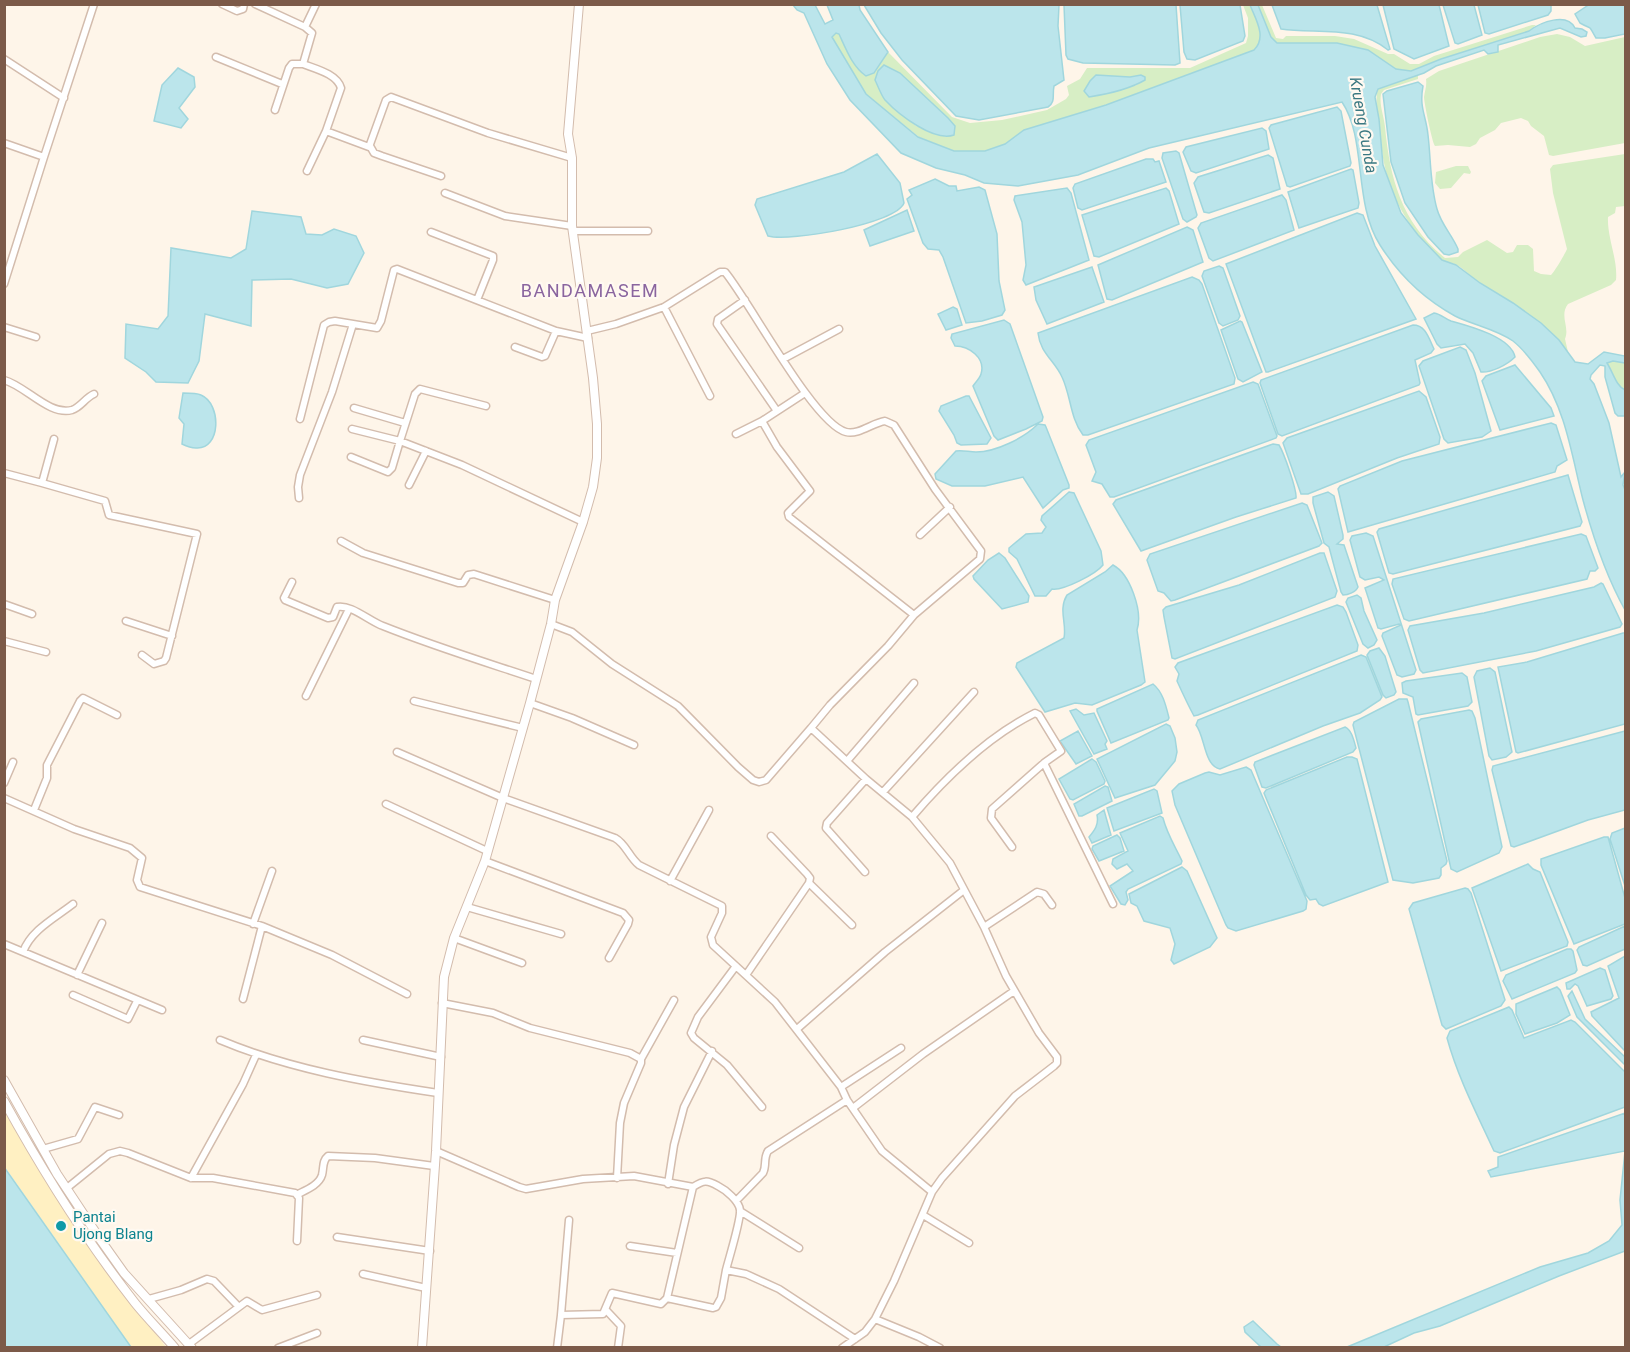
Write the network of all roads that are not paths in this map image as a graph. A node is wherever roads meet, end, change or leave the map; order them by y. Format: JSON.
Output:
{"nodes":[{"id":1,"x":94,"y":4,"type":"edge"},
{"id":2,"x":222,"y":4,"type":"edge"},
{"id":3,"x":244,"y":4,"type":"edge"},
{"id":4,"x":255,"y":4,"type":"edge"},
{"id":5,"x":316,"y":4,"type":"edge"},
{"id":6,"x":579,"y":4,"type":"edge"},
{"id":7,"x":305,"y":27,"type":"junction"},
{"id":8,"x":216,"y":57,"type":"dead end"},
{"id":9,"x":4,"y":58,"type":"edge"},
{"id":10,"x":303,"y":64,"type":"junction"},
{"id":11,"x":282,"y":84,"type":"junction"},
{"id":12,"x":64,"y":98,"type":"junction"},
{"id":13,"x":275,"y":110,"type":"dead end"},
{"id":14,"x":326,"y":131,"type":"junction"},
{"id":15,"x":4,"y":143,"type":"edge"},
{"id":16,"x":370,"y":146,"type":"junction"},
{"id":17,"x":44,"y":157,"type":"junction"},
{"id":18,"x":572,"y":159,"type":"junction"},
{"id":19,"x":307,"y":171,"type":"dead end"},
{"id":20,"x":441,"y":176,"type":"dead end"},
{"id":21,"x":445,"y":193,"type":"dead end"},
{"id":22,"x":572,"y":228,"type":"junction"},
{"id":23,"x":648,"y":231,"type":"dead end"},
{"id":24,"x":431,"y":232,"type":"dead end"},
{"id":25,"x":4,"y":284,"type":"edge"},
{"id":26,"x":477,"y":300,"type":"junction"},
{"id":27,"x":745,"y":300,"type":"junction"},
{"id":28,"x":664,"y":307,"type":"junction"},
{"id":29,"x":353,"y":324,"type":"junction"},
{"id":30,"x":4,"y":327,"type":"edge"},
{"id":31,"x":839,"y":329,"type":"dead end"},
{"id":32,"x":556,"y":331,"type":"junction"},
{"id":33,"x":587,"y":334,"type":"junction"},
{"id":34,"x":36,"y":337,"type":"dead end"},
{"id":35,"x":514,"y":347,"type":"dead end"},
{"id":36,"x":783,"y":359,"type":"junction"},
{"id":37,"x":4,"y":380,"type":"edge"},
{"id":38,"x":805,"y":393,"type":"junction"},
{"id":39,"x":94,"y":394,"type":"dead end"},
{"id":40,"x":710,"y":396,"type":"dead end"},
{"id":41,"x":486,"y":406,"type":"dead end"},
{"id":42,"x":354,"y":408,"type":"dead end"},
{"id":43,"x":777,"y":411,"type":"junction"},
{"id":44,"x":300,"y":419,"type":"dead end"},
{"id":45,"x":762,"y":421,"type":"junction"},
{"id":46,"x":405,"y":423,"type":"junction"},
{"id":47,"x":352,"y":429,"type":"dead end"},
{"id":48,"x":736,"y":434,"type":"dead end"},
{"id":49,"x":54,"y":439,"type":"dead end"},
{"id":50,"x":400,"y":441,"type":"junction"},
{"id":51,"x":426,"y":451,"type":"junction"},
{"id":52,"x":351,"y":457,"type":"dead end"},
{"id":53,"x":4,"y":473,"type":"edge"},
{"id":54,"x":42,"y":483,"type":"junction"},
{"id":55,"x":409,"y":484,"type":"dead end"},
{"id":56,"x":299,"y":498,"type":"dead end"},
{"id":57,"x":950,"y":507,"type":"junction"},
{"id":58,"x":583,"y":522,"type":"junction"},
{"id":59,"x":920,"y":535,"type":"dead end"},
{"id":60,"x":341,"y":541,"type":"dead end"},
{"id":61,"x":292,"y":582,"type":"dead end"},
{"id":62,"x":555,"y":600,"type":"junction"},
{"id":63,"x":4,"y":604,"type":"edge"},
{"id":64,"x":349,"y":609,"type":"junction"},
{"id":65,"x":32,"y":614,"type":"dead end"},
{"id":66,"x":914,"y":615,"type":"junction"},
{"id":67,"x":126,"y":621,"type":"dead end"},
{"id":68,"x":551,"y":624,"type":"junction"},
{"id":69,"x":172,"y":636,"type":"junction"},
{"id":70,"x":4,"y":641,"type":"edge"},
{"id":71,"x":46,"y":652,"type":"dead end"},
{"id":72,"x":142,"y":655,"type":"dead end"},
{"id":73,"x":536,"y":679,"type":"junction"},
{"id":74,"x":914,"y":683,"type":"dead end"},
{"id":75,"x":974,"y":692,"type":"dead end"},
{"id":76,"x":306,"y":696,"type":"dead end"},
{"id":77,"x":414,"y":701,"type":"dead end"},
{"id":78,"x":530,"y":704,"type":"junction"},
{"id":79,"x":117,"y":715,"type":"dead end"},
{"id":80,"x":523,"y":728,"type":"junction"},
{"id":81,"x":811,"y":728,"type":"junction"},
{"id":82,"x":634,"y":745,"type":"dead end"},
{"id":83,"x":397,"y":752,"type":"dead end"},
{"id":84,"x":848,"y":761,"type":"junction"},
{"id":85,"x":12,"y":762,"type":"dead end"},
{"id":86,"x":1044,"y":763,"type":"junction"},
{"id":87,"x":866,"y":779,"type":"junction"},
{"id":88,"x":4,"y":783,"type":"edge"},
{"id":89,"x":883,"y":792,"type":"junction"},
{"id":90,"x":4,"y":798,"type":"edge"},
{"id":91,"x":503,"y":798,"type":"junction"},
{"id":92,"x":386,"y":804,"type":"dead end"},
{"id":93,"x":34,"y":810,"type":"junction"},
{"id":94,"x":709,"y":810,"type":"dead end"},
{"id":95,"x":912,"y":817,"type":"junction"},
{"id":96,"x":771,"y":836,"type":"dead end"},
{"id":97,"x":1012,"y":847,"type":"dead end"},
{"id":98,"x":487,"y":851,"type":"junction"},
{"id":99,"x":485,"y":861,"type":"junction"},
{"id":100,"x":272,"y":871,"type":"dead end"},
{"id":101,"x":865,"y":872,"type":"dead end"},
{"id":102,"x":670,"y":880,"type":"junction"},
{"id":103,"x":809,"y":884,"type":"junction"},
{"id":104,"x":964,"y":890,"type":"junction"},
{"id":105,"x":73,"y":904,"type":"dead end"},
{"id":106,"x":1113,"y":904,"type":"dead end"},
{"id":107,"x":1052,"y":905,"type":"dead end"},
{"id":108,"x":467,"y":907,"type":"junction"},
{"id":109,"x":102,"y":922,"type":"dead end"},
{"id":110,"x":253,"y":924,"type":"junction"},
{"id":111,"x":852,"y":925,"type":"dead end"},
{"id":112,"x":262,"y":926,"type":"junction"},
{"id":113,"x":984,"y":927,"type":"junction"},
{"id":114,"x":561,"y":934,"type":"dead end"},
{"id":115,"x":454,"y":938,"type":"junction"},
{"id":116,"x":4,"y":944,"type":"edge"},
{"id":117,"x":23,"y":952,"type":"junction"},
{"id":118,"x":609,"y":958,"type":"dead end"},
{"id":119,"x":522,"y":963,"type":"dead end"},
{"id":120,"x":736,"y":966,"type":"junction"},
{"id":121,"x":77,"y":975,"type":"junction"},
{"id":122,"x":746,"y":975,"type":"junction"},
{"id":123,"x":1014,"y":991,"type":"junction"},
{"id":124,"x":407,"y":994,"type":"dead end"},
{"id":125,"x":74,"y":995,"type":"dead end"},
{"id":126,"x":243,"y":999,"type":"dead end"},
{"id":127,"x":674,"y":1000,"type":"dead end"},
{"id":128,"x":137,"y":1001,"type":"junction"},
{"id":129,"x":442,"y":1003,"type":"junction"},
{"id":130,"x":162,"y":1010,"type":"dead end"},
{"id":131,"x":798,"y":1029,"type":"junction"},
{"id":132,"x":220,"y":1040,"type":"dead end"},
{"id":133,"x":363,"y":1040,"type":"dead end"},
{"id":134,"x":901,"y":1048,"type":"dead end"},
{"id":135,"x":712,"y":1051,"type":"junction"},
{"id":136,"x":256,"y":1055,"type":"junction"},
{"id":137,"x":441,"y":1057,"type":"junction"},
{"id":138,"x":641,"y":1059,"type":"junction"},
{"id":139,"x":4,"y":1080,"type":"edge"},
{"id":140,"x":841,"y":1087,"type":"junction"},
{"id":141,"x":438,"y":1093,"type":"junction"},
{"id":142,"x":847,"y":1100,"type":"junction"},
{"id":143,"x":4,"y":1101,"type":"edge"},
{"id":144,"x":762,"y":1107,"type":"dead end"},
{"id":145,"x":853,"y":1108,"type":"junction"},
{"id":146,"x":119,"y":1115,"type":"dead end"},
{"id":147,"x":43,"y":1149,"type":"junction"},
{"id":148,"x":436,"y":1151,"type":"junction"},
{"id":149,"x":434,"y":1166,"type":"junction"},
{"id":150,"x":191,"y":1178,"type":"junction"},
{"id":151,"x":617,"y":1178,"type":"junction"},
{"id":152,"x":669,"y":1184,"type":"junction"},
{"id":153,"x":693,"y":1187,"type":"junction"},
{"id":154,"x":67,"y":1188,"type":"junction"},
{"id":155,"x":932,"y":1192,"type":"junction"},
{"id":156,"x":298,"y":1194,"type":"junction"},
{"id":157,"x":736,"y":1202,"type":"junction"},
{"id":158,"x":740,"y":1211,"type":"junction"},
{"id":159,"x":923,"y":1215,"type":"junction"},
{"id":160,"x":570,"y":1220,"type":"dead end"},
{"id":161,"x":338,"y":1237,"type":"dead end"},
{"id":162,"x":297,"y":1241,"type":"dead end"},
{"id":163,"x":969,"y":1243,"type":"dead end"},
{"id":164,"x":630,"y":1246,"type":"dead end"},
{"id":165,"x":799,"y":1248,"type":"dead end"},
{"id":166,"x":430,"y":1251,"type":"junction"},
{"id":167,"x":677,"y":1253,"type":"junction"},
{"id":168,"x":726,"y":1270,"type":"junction"},
{"id":169,"x":363,"y":1274,"type":"dead end"},
{"id":170,"x":426,"y":1288,"type":"junction"},
{"id":171,"x":317,"y":1295,"type":"dead end"},
{"id":172,"x":666,"y":1298,"type":"junction"},
{"id":173,"x":149,"y":1299,"type":"junction"},
{"id":174,"x":238,"y":1306,"type":"junction"},
{"id":175,"x":606,"y":1310,"type":"junction"},
{"id":176,"x":159,"y":1311,"type":"junction"},
{"id":177,"x":561,"y":1315,"type":"junction"},
{"id":178,"x":150,"y":1319,"type":"junction"},
{"id":179,"x":875,"y":1319,"type":"junction"},
{"id":180,"x":317,"y":1332,"type":"dead end"},
{"id":181,"x":855,"y":1339,"type":"junction"},
{"id":182,"x":190,"y":1346,"type":"edge"},
{"id":183,"x":175,"y":1347,"type":"edge"},
{"id":184,"x":278,"y":1347,"type":"edge"},
{"id":185,"x":422,"y":1347,"type":"edge"},
{"id":186,"x":557,"y":1347,"type":"edge"},
{"id":187,"x":618,"y":1347,"type":"edge"},
{"id":188,"x":842,"y":1347,"type":"edge"},
{"id":189,"x":940,"y":1347,"type":"edge"}],
"edges":[{"from":1,"to":12,"type":"street"},
{"from":2,"to":3,"type":"street"},
{"from":4,"to":7,"type":"street"},
{"from":5,"to":7,"type":"street"},
{"from":6,"to":18,"type":"street"},
{"from":7,"to":10,"type":"street"},
{"from":8,"to":11,"type":"street"},
{"from":9,"to":12,"type":"street"},
{"from":10,"to":11,"type":"street"},
{"from":10,"to":14,"type":"street"},
{"from":11,"to":13,"type":"street"},
{"from":12,"to":17,"type":"street"},
{"from":14,"to":16,"type":"street"},
{"from":14,"to":19,"type":"street"},
{"from":15,"to":17,"type":"street"},
{"from":16,"to":18,"type":"street"},
{"from":16,"to":20,"type":"street"},
{"from":17,"to":25,"type":"street"},
{"from":18,"to":22,"type":"street"},
{"from":21,"to":22,"type":"street"},
{"from":22,"to":23,"type":"street"},
{"from":22,"to":33,"type":"street"},
{"from":24,"to":26,"type":"street"},
{"from":26,"to":29,"type":"street"},
{"from":26,"to":32,"type":"street"},
{"from":27,"to":28,"type":"street"},
{"from":27,"to":36,"type":"street"},
{"from":27,"to":43,"type":"street"},
{"from":28,"to":33,"type":"street"},
{"from":28,"to":40,"type":"street"},
{"from":29,"to":44,"type":"street"},
{"from":29,"to":56,"type":"street"},
{"from":30,"to":34,"type":"street"},
{"from":31,"to":36,"type":"street"},
{"from":32,"to":33,"type":"street"},
{"from":32,"to":35,"type":"street"},
{"from":33,"to":58,"type":"street"},
{"from":36,"to":38,"type":"street"},
{"from":37,"to":39,"type":"street"},
{"from":38,"to":43,"type":"street"},
{"from":38,"to":57,"type":"street"},
{"from":41,"to":46,"type":"street"},
{"from":42,"to":46,"type":"street"},
{"from":43,"to":45,"type":"street"},
{"from":45,"to":48,"type":"street"},
{"from":45,"to":66,"type":"street"},
{"from":46,"to":50,"type":"street"},
{"from":47,"to":50,"type":"street"},
{"from":49,"to":54,"type":"street"},
{"from":50,"to":51,"type":"street"},
{"from":50,"to":52,"type":"street"},
{"from":51,"to":55,"type":"street"},
{"from":51,"to":58,"type":"street"},
{"from":53,"to":54,"type":"street"},
{"from":54,"to":69,"type":"street"},
{"from":57,"to":59,"type":"street"},
{"from":57,"to":66,"type":"street"},
{"from":58,"to":62,"type":"street"},
{"from":60,"to":62,"type":"street"},
{"from":61,"to":64,"type":"street"},
{"from":62,"to":68,"type":"street"},
{"from":63,"to":65,"type":"street"},
{"from":64,"to":73,"type":"street"},
{"from":64,"to":76,"type":"street"},
{"from":66,"to":81,"type":"street"},
{"from":67,"to":69,"type":"street"},
{"from":68,"to":73,"type":"street"},
{"from":68,"to":81,"type":"street"},
{"from":69,"to":72,"type":"street"},
{"from":70,"to":71,"type":"street"},
{"from":73,"to":78,"type":"street"},
{"from":74,"to":84,"type":"street"},
{"from":75,"to":89,"type":"street"},
{"from":77,"to":80,"type":"street"},
{"from":78,"to":80,"type":"street"},
{"from":78,"to":82,"type":"street"},
{"from":79,"to":93,"type":"street"},
{"from":80,"to":91,"type":"street"},
{"from":81,"to":84,"type":"street"},
{"from":83,"to":91,"type":"street"},
{"from":84,"to":87,"type":"street"},
{"from":85,"to":88,"type":"street"},
{"from":86,"to":95,"type":"street"},
{"from":86,"to":97,"type":"street"},
{"from":86,"to":106,"type":"street"},
{"from":87,"to":89,"type":"street"},
{"from":87,"to":101,"type":"street"},
{"from":89,"to":95,"type":"street"},
{"from":90,"to":93,"type":"street"},
{"from":91,"to":98,"type":"street"},
{"from":91,"to":102,"type":"street"},
{"from":92,"to":98,"type":"street"},
{"from":93,"to":110,"type":"street"},
{"from":94,"to":102,"type":"street"},
{"from":95,"to":104,"type":"street"},
{"from":96,"to":103,"type":"street"},
{"from":98,"to":99,"type":"street"},
{"from":99,"to":108,"type":"street"},
{"from":99,"to":118,"type":"street"},
{"from":100,"to":110,"type":"street"},
{"from":102,"to":120,"type":"street"},
{"from":103,"to":111,"type":"street"},
{"from":103,"to":122,"type":"street"},
{"from":104,"to":113,"type":"street"},
{"from":104,"to":131,"type":"street"},
{"from":105,"to":117,"type":"street"},
{"from":107,"to":113,"type":"street"},
{"from":108,"to":114,"type":"street"},
{"from":108,"to":115,"type":"street"},
{"from":109,"to":121,"type":"street"},
{"from":110,"to":112,"type":"street"},
{"from":112,"to":124,"type":"street"},
{"from":112,"to":126,"type":"street"},
{"from":113,"to":123,"type":"street"},
{"from":115,"to":119,"type":"street"},
{"from":115,"to":129,"type":"street"},
{"from":116,"to":117,"type":"street"},
{"from":117,"to":121,"type":"street"},
{"from":120,"to":122,"type":"street"},
{"from":120,"to":135,"type":"street"},
{"from":121,"to":128,"type":"street"},
{"from":122,"to":131,"type":"street"},
{"from":123,"to":145,"type":"street"},
{"from":123,"to":155,"type":"street"},
{"from":125,"to":128,"type":"street"},
{"from":127,"to":138,"type":"street"},
{"from":128,"to":130,"type":"street"},
{"from":129,"to":137,"type":"street"},
{"from":129,"to":138,"type":"street"},
{"from":131,"to":140,"type":"street"},
{"from":132,"to":136,"type":"street"},
{"from":133,"to":137,"type":"street"},
{"from":134,"to":140,"type":"street"},
{"from":135,"to":144,"type":"street"},
{"from":135,"to":152,"type":"street"},
{"from":136,"to":141,"type":"street"},
{"from":136,"to":150,"type":"street"},
{"from":137,"to":141,"type":"street"},
{"from":138,"to":151,"type":"street"},
{"from":139,"to":147,"type":"street"},
{"from":140,"to":142,"type":"street"},
{"from":141,"to":148,"type":"street"},
{"from":142,"to":145,"type":"street"},
{"from":142,"to":157,"type":"street"},
{"from":143,"to":178,"type":"street"},
{"from":145,"to":155,"type":"street"},
{"from":146,"to":147,"type":"street"},
{"from":147,"to":154,"type":"street"},
{"from":148,"to":149,"type":"street"},
{"from":148,"to":151,"type":"street"},
{"from":149,"to":156,"type":"street"},
{"from":149,"to":166,"type":"street"},
{"from":150,"to":154,"type":"street"},
{"from":150,"to":156,"type":"street"},
{"from":151,"to":152,"type":"street"},
{"from":152,"to":153,"type":"street"},
{"from":153,"to":157,"type":"street"},
{"from":153,"to":167,"type":"street"},
{"from":154,"to":173,"type":"street"},
{"from":155,"to":159,"type":"street"},
{"from":156,"to":162,"type":"street"},
{"from":157,"to":158,"type":"street"},
{"from":158,"to":165,"type":"street"},
{"from":158,"to":168,"type":"street"},
{"from":159,"to":163,"type":"street"},
{"from":159,"to":179,"type":"street"},
{"from":160,"to":177,"type":"street"},
{"from":161,"to":166,"type":"street"},
{"from":164,"to":167,"type":"street"},
{"from":166,"to":170,"type":"street"},
{"from":167,"to":172,"type":"street"},
{"from":168,"to":172,"type":"street"},
{"from":168,"to":181,"type":"street"},
{"from":169,"to":170,"type":"street"},
{"from":170,"to":185,"type":"street"},
{"from":171,"to":174,"type":"street"},
{"from":172,"to":175,"type":"street"},
{"from":173,"to":174,"type":"street"},
{"from":173,"to":176,"type":"street"},
{"from":174,"to":182,"type":"street"},
{"from":175,"to":177,"type":"street"},
{"from":175,"to":187,"type":"street"},
{"from":176,"to":178,"type":"street"},
{"from":176,"to":182,"type":"street"},
{"from":177,"to":186,"type":"street"},
{"from":178,"to":183,"type":"street"},
{"from":179,"to":181,"type":"street"},
{"from":179,"to":189,"type":"street"},
{"from":180,"to":184,"type":"street"},
{"from":181,"to":188,"type":"street"}]}
